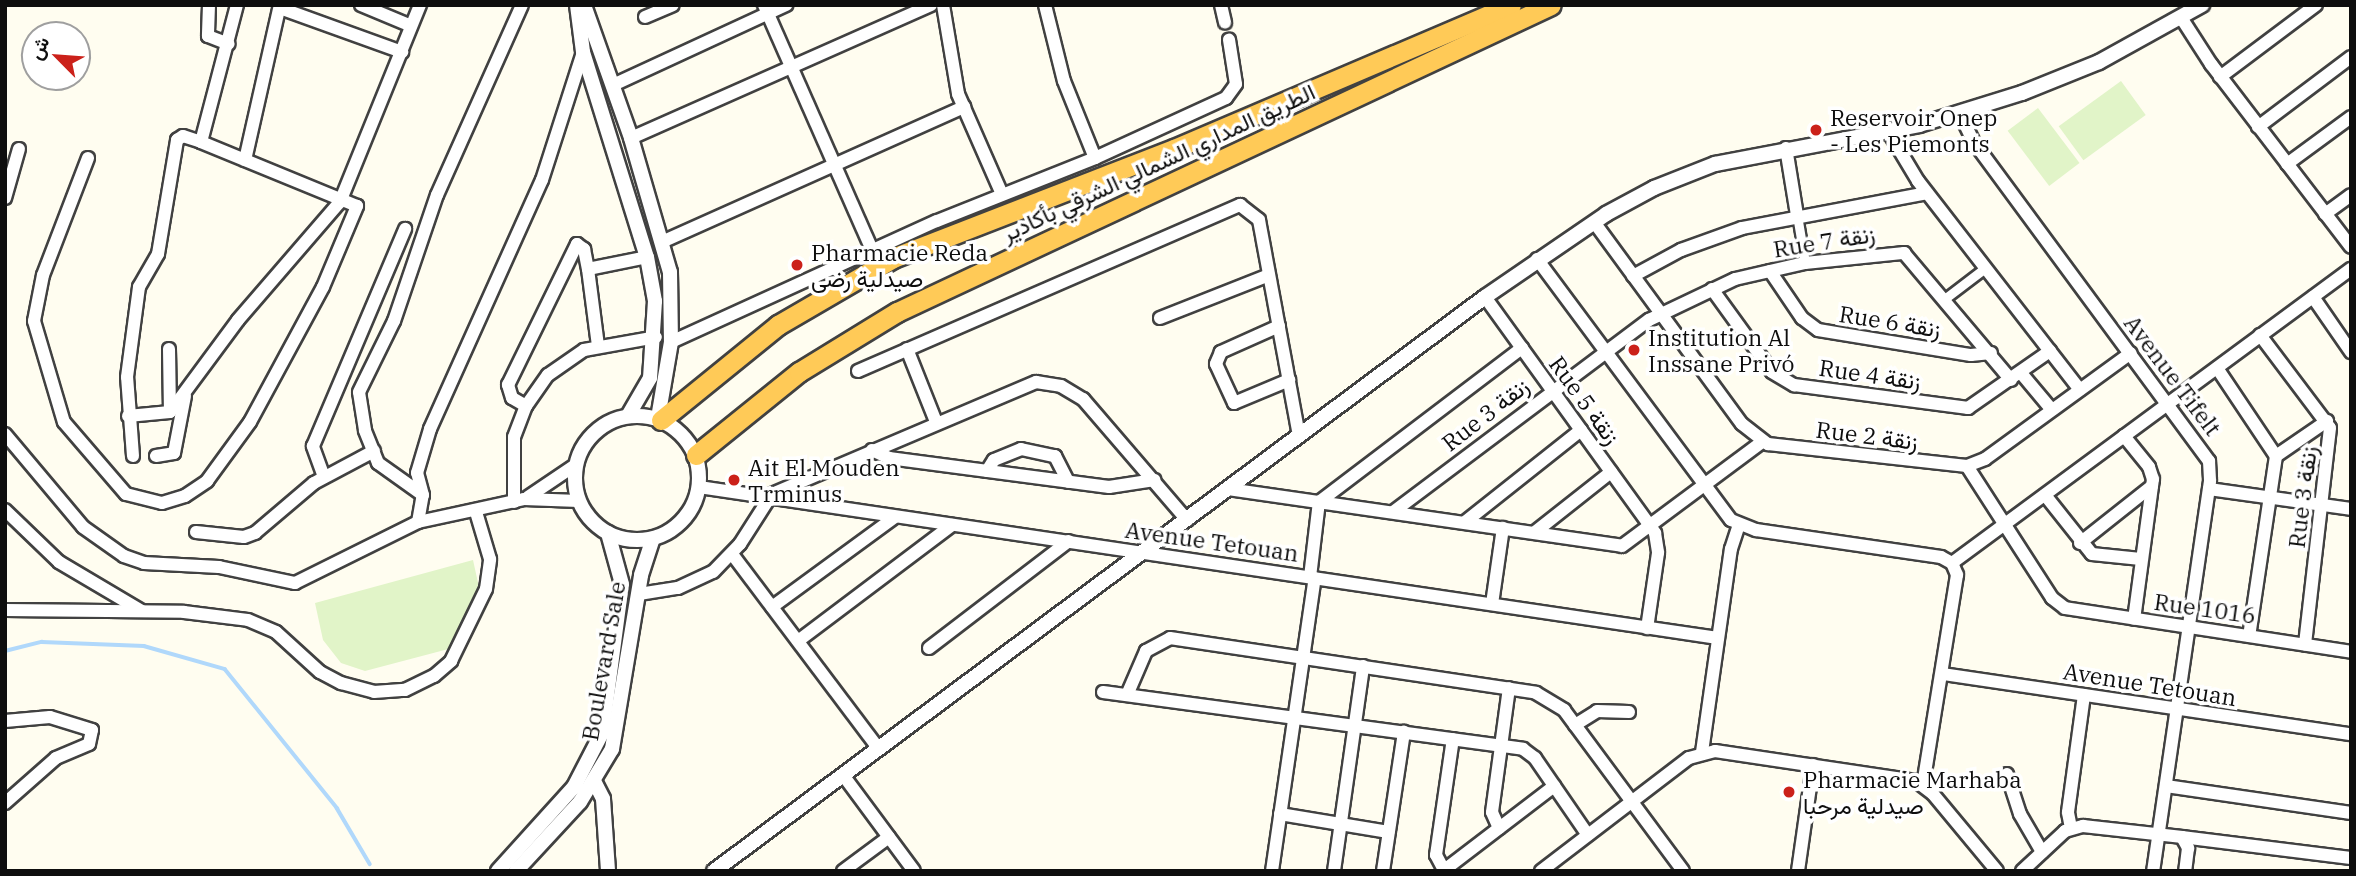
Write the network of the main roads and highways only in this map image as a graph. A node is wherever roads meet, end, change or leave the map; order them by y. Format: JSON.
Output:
{"nodes":[{"id":1,"x":1511,"y":5,"type":"edge"},
{"id":2,"x":1551,"y":5,"type":"edge"},
{"id":3,"x":660,"y":419,"type":"road end"},
{"id":4,"x":696,"y":455,"type":"road end"}],
"edges":[{"from":1,"to":3,"type":"highway","name":"الطريق المداري الشمالي الشرقي بأكادير"},
{"from":2,"to":4,"type":"highway","name":"الطريق المداري الشمالي الشرقي بأكادير"}]}
